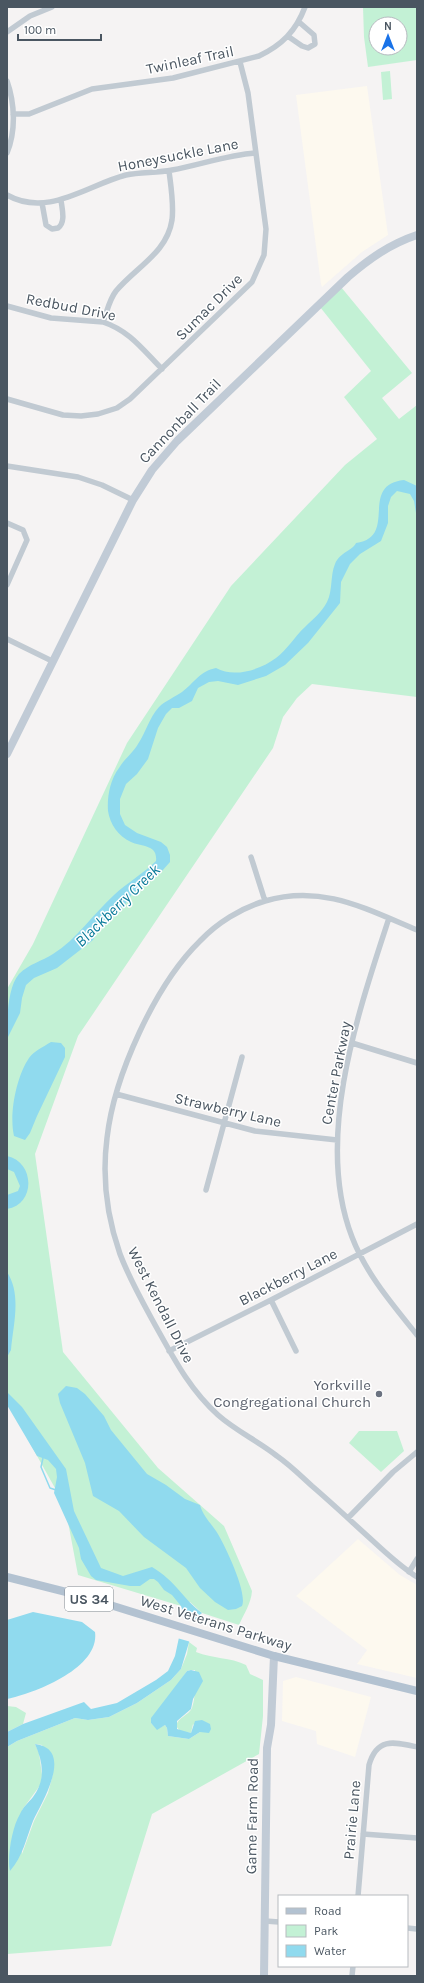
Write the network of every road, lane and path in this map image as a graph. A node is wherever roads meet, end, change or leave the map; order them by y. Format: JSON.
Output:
{"nodes":[{"id":1,"x":52,"y":7,"type":"edge"},
{"id":2,"x":305,"y":7,"type":"edge"},
{"id":3,"x":299,"y":22,"type":"junction"},
{"id":4,"x":7,"y":32,"type":"edge"},
{"id":5,"x":289,"y":37,"type":"junction"},
{"id":6,"x":240,"y":62,"type":"junction"},
{"id":7,"x":7,"y":81,"type":"edge"},
{"id":8,"x":13,"y":114,"type":"junction"},
{"id":9,"x":7,"y":153,"type":"edge"},
{"id":10,"x":255,"y":153,"type":"junction"},
{"id":11,"x":169,"y":171,"type":"junction"},
{"id":12,"x":7,"y":195,"type":"edge"},
{"id":13,"x":61,"y":200,"type":"junction"},
{"id":14,"x":42,"y":203,"type":"junction"},
{"id":15,"x":417,"y":235,"type":"edge"},
{"id":16,"x":7,"y":306,"type":"edge"},
{"id":17,"x":103,"y":322,"type":"junction"},
{"id":18,"x":162,"y":369,"type":"junction"},
{"id":19,"x":7,"y":399,"type":"edge"},
{"id":20,"x":7,"y":466,"type":"edge"},
{"id":21,"x":133,"y":500,"type":"junction"},
{"id":22,"x":7,"y":523,"type":"edge"},
{"id":23,"x":7,"y":585,"type":"edge"},
{"id":24,"x":7,"y":639,"type":"edge"},
{"id":25,"x":52,"y":661,"type":"junction"},
{"id":26,"x":7,"y":754,"type":"edge"},
{"id":27,"x":251,"y":857,"type":"dead end"},
{"id":28,"x":265,"y":901,"type":"junction"},
{"id":29,"x":389,"y":918,"type":"junction"},
{"id":30,"x":417,"y":930,"type":"edge"},
{"id":31,"x":352,"y":1043,"type":"junction"},
{"id":32,"x":242,"y":1057,"type":"dead end"},
{"id":33,"x":417,"y":1063,"type":"edge"},
{"id":34,"x":116,"y":1094,"type":"junction"},
{"id":35,"x":223,"y":1124,"type":"junction"},
{"id":36,"x":337,"y":1140,"type":"junction"},
{"id":37,"x":206,"y":1190,"type":"dead end"},
{"id":38,"x":417,"y":1224,"type":"edge"},
{"id":39,"x":360,"y":1253,"type":"junction"},
{"id":40,"x":271,"y":1300,"type":"junction"},
{"id":41,"x":417,"y":1336,"type":"edge"},
{"id":42,"x":169,"y":1351,"type":"junction"},
{"id":43,"x":296,"y":1351,"type":"dead end"},
{"id":44,"x":417,"y":1452,"type":"edge"},
{"id":45,"x":348,"y":1518,"type":"junction"},
{"id":46,"x":417,"y":1559,"type":"edge"},
{"id":47,"x":409,"y":1572,"type":"junction"},
{"id":48,"x":417,"y":1577,"type":"edge"},
{"id":49,"x":7,"y":1578,"type":"edge"},
{"id":50,"x":274,"y":1656,"type":"junction"},
{"id":51,"x":417,"y":1691,"type":"edge"},
{"id":52,"x":417,"y":1747,"type":"edge"},
{"id":53,"x":363,"y":1834,"type":"junction"},
{"id":54,"x":417,"y":1838,"type":"edge"},
{"id":55,"x":358,"y":1895,"type":"edge"},
{"id":56,"x":265,"y":1921,"type":"junction"},
{"id":57,"x":278,"y":1922,"type":"edge"},
{"id":58,"x":264,"y":1976,"type":"edge"}],
"edges":[{"from":1,"to":4,"type":"street"},
{"from":2,"to":3,"type":"street","name":"Twinleaf Trail"},
{"from":3,"to":5,"type":"street","name":"Twinleaf Trail"},
{"from":3,"to":5,"type":"street"},
{"from":5,"to":6,"type":"street","name":"Twinleaf Trail"},
{"from":6,"to":8,"type":"street","name":"Twinleaf Trail"},
{"from":6,"to":10,"type":"street","name":"Sumac Drive"},
{"from":7,"to":8,"type":"street"},
{"from":8,"to":9,"type":"street"},
{"from":10,"to":11,"type":"street","name":"Honeysuckle Lane"},
{"from":10,"to":18,"type":"street","name":"Sumac Drive"},
{"from":11,"to":13,"type":"street","name":"Honeysuckle Lane"},
{"from":11,"to":17,"type":"street"},
{"from":12,"to":14,"type":"street","name":"Honeysuckle Lane"},
{"from":13,"to":14,"type":"street","name":"Honeysuckle Lane"},
{"from":13,"to":14,"type":"street"},
{"from":15,"to":21,"type":"main road","name":"Cannonball Trail"},
{"from":16,"to":17,"type":"street","name":"Redbud Drive"},
{"from":17,"to":18,"type":"street","name":"Redbud Drive"},
{"from":18,"to":19,"type":"street","name":"Sumac Drive"},
{"from":20,"to":21,"type":"street"},
{"from":21,"to":25,"type":"main road","name":"Cannonball Trail"},
{"from":22,"to":23,"type":"street"},
{"from":24,"to":25,"type":"street"},
{"from":25,"to":26,"type":"main road","name":"Cannonball Trail"},
{"from":27,"to":28,"type":"street"},
{"from":28,"to":29,"type":"street","name":"West Kendall Drive"},
{"from":28,"to":34,"type":"street","name":"West Kendall Drive"},
{"from":29,"to":30,"type":"street","name":"West Kendall Drive"},
{"from":29,"to":31,"type":"street","name":"Center Parkway"},
{"from":31,"to":33,"type":"street"},
{"from":31,"to":36,"type":"street","name":"Center Parkway"},
{"from":32,"to":35,"type":"street"},
{"from":34,"to":35,"type":"street","name":"Strawberry Lane"},
{"from":34,"to":42,"type":"street","name":"West Kendall Drive"},
{"from":35,"to":36,"type":"street","name":"Strawberry Lane"},
{"from":35,"to":37,"type":"street"},
{"from":36,"to":39,"type":"street","name":"Center Parkway"},
{"from":38,"to":39,"type":"street","name":"Blackberry Lane"},
{"from":39,"to":40,"type":"street","name":"Blackberry Lane"},
{"from":39,"to":41,"type":"street","name":"Center Parkway"},
{"from":40,"to":42,"type":"street","name":"Blackberry Lane"},
{"from":40,"to":43,"type":"street"},
{"from":42,"to":45,"type":"street","name":"West Kendall Drive"},
{"from":44,"to":45,"type":"street"},
{"from":45,"to":47,"type":"street","name":"West Kendall Drive"},
{"from":46,"to":47,"type":"street"},
{"from":47,"to":48,"type":"street","name":"West Kendall Drive"},
{"from":49,"to":50,"type":"main road","name":"West Veterans Parkway","number":"US 34"},
{"from":50,"to":51,"type":"main road","name":"West Veterans Parkway","number":"US 34"},
{"from":50,"to":56,"type":"main road","name":"Game Farm Road"},
{"from":52,"to":53,"type":"street","name":"Prairie Lane"},
{"from":53,"to":54,"type":"street"},
{"from":53,"to":55,"type":"street","name":"Prairie Lane"},
{"from":56,"to":57,"type":"street"},
{"from":56,"to":58,"type":"main road","name":"Game Farm Road"}]}
